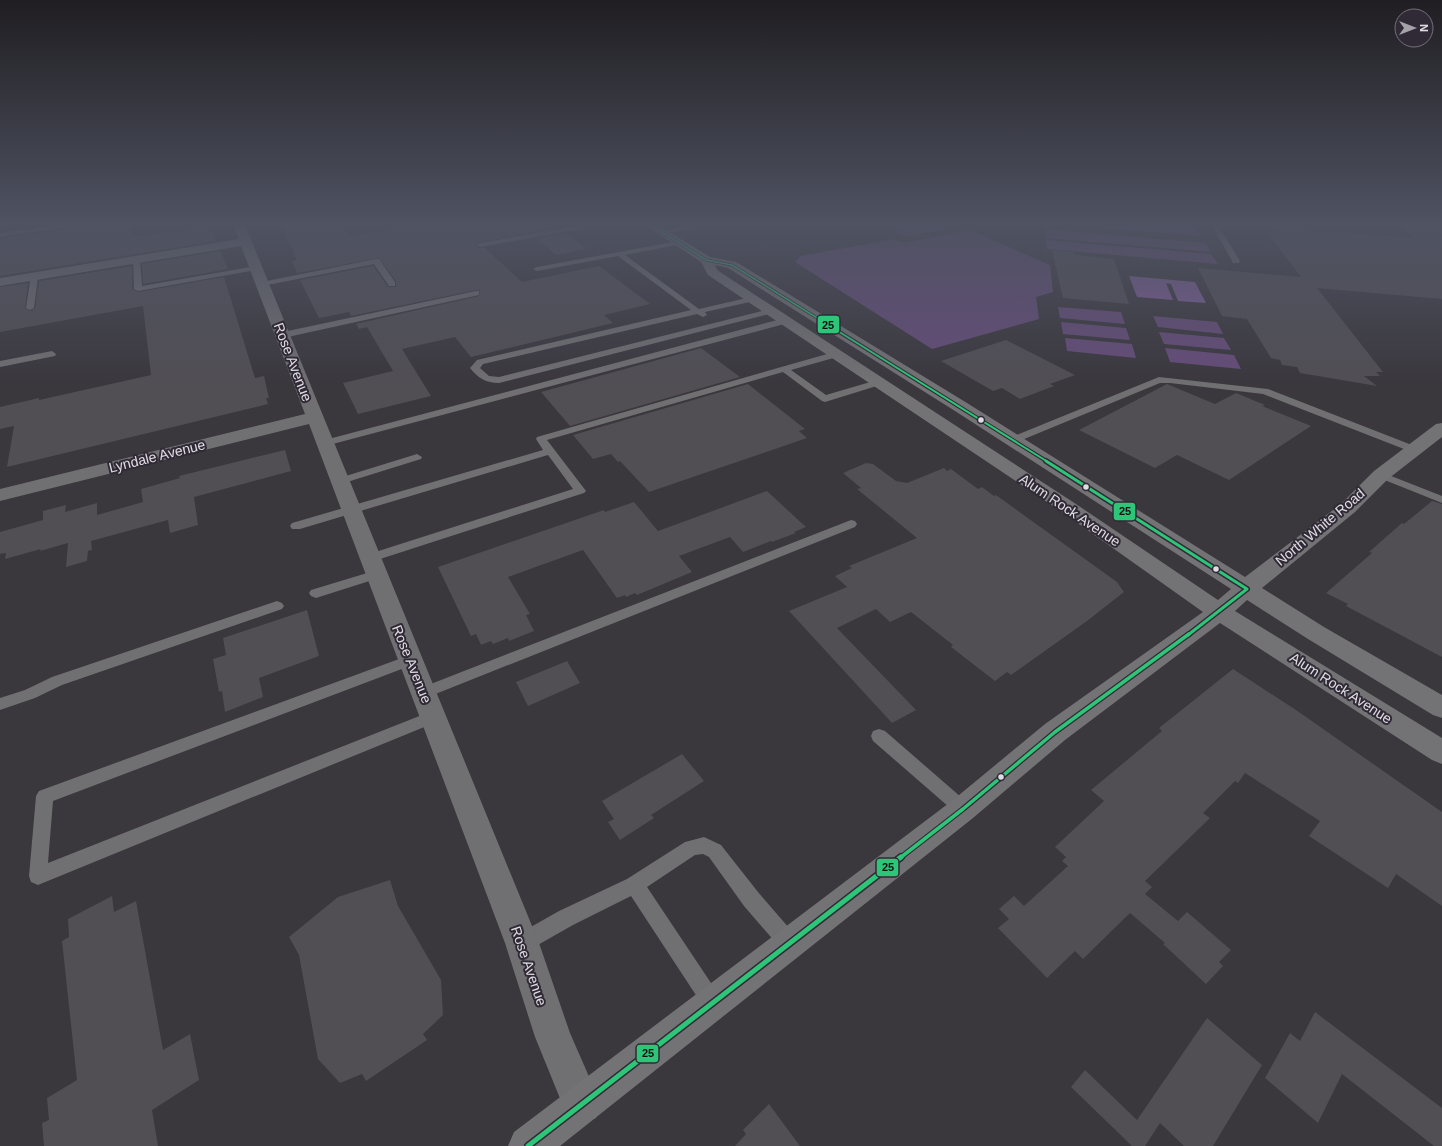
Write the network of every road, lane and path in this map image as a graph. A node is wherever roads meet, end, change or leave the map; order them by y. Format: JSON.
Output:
{"nodes":[{"id":1,"x":24,"y":278,"type":"edge"},
{"id":2,"x":34,"y":278,"type":"edge"},
{"id":3,"x":137,"y":278,"type":"edge"},
{"id":4,"x":236,"y":278,"type":"edge"},
{"id":5,"x":260,"y":278,"type":"edge"},
{"id":6,"x":388,"y":278,"type":"edge"},
{"id":7,"x":653,"y":278,"type":"edge"},
{"id":8,"x":721,"y":278,"type":"edge"},
{"id":9,"x":753,"y":278,"type":"edge"},
{"id":10,"x":0,"y":282,"type":"edge"},
{"id":11,"x":392,"y":284,"type":"dead end"},
{"id":12,"x":476,"y":293,"type":"dead end"},
{"id":13,"x":751,"y":299,"type":"junction"},
{"id":14,"x":794,"y":304,"type":"junction"},
{"id":15,"x":30,"y":308,"type":"dead end"},
{"id":16,"x":698,"y":311,"type":"junction"},
{"id":17,"x":770,"y":311,"type":"junction"},
{"id":18,"x":785,"y":321,"type":"junction"},
{"id":19,"x":717,"y":324,"type":"junction"},
{"id":20,"x":283,"y":335,"type":"junction"},
{"id":21,"x":52,"y":354,"type":"dead end"},
{"id":22,"x":834,"y":354,"type":"junction"},
{"id":23,"x":0,"y":364,"type":"edge"},
{"id":24,"x":784,"y":369,"type":"junction"},
{"id":25,"x":877,"y":383,"type":"junction"},
{"id":26,"x":315,"y":416,"type":"junction"},
{"id":27,"x":1442,"y":428,"type":"edge"},
{"id":28,"x":1013,"y":440,"type":"junction"},
{"id":29,"x":325,"y":443,"type":"junction"},
{"id":30,"x":1413,"y":449,"type":"junction"},
{"id":31,"x":550,"y":451,"type":"junction"},
{"id":32,"x":417,"y":457,"type":"dead end"},
{"id":33,"x":1381,"y":475,"type":"junction"},
{"id":34,"x":340,"y":481,"type":"junction"},
{"id":35,"x":0,"y":495,"type":"edge"},
{"id":36,"x":1442,"y":500,"type":"edge"},
{"id":37,"x":352,"y":510,"type":"junction"},
{"id":38,"x":851,"y":524,"type":"dead end"},
{"id":39,"x":296,"y":526,"type":"dead end"},
{"id":40,"x":373,"y":566,"type":"junction"},
{"id":41,"x":1247,"y":589,"type":"junction"},
{"id":42,"x":316,"y":593,"type":"dead end"},
{"id":43,"x":277,"y":606,"type":"dead end"},
{"id":44,"x":1219,"y":612,"type":"junction"},
{"id":45,"x":410,"y":660,"type":"junction"},
{"id":46,"x":423,"y":693,"type":"junction"},
{"id":47,"x":0,"y":704,"type":"edge"},
{"id":48,"x":1442,"y":708,"type":"edge"},
{"id":49,"x":433,"y":717,"type":"junction"},
{"id":50,"x":879,"y":736,"type":"dead end"},
{"id":51,"x":1442,"y":752,"type":"edge"},
{"id":52,"x":963,"y":809,"type":"junction"},
{"id":53,"x":634,"y":885,"type":"junction"},
{"id":54,"x":522,"y":943,"type":"junction"},
{"id":55,"x":789,"y":943,"type":"junction"},
{"id":56,"x":712,"y":1002,"type":"junction"},
{"id":57,"x":582,"y":1104,"type":"junction"},
{"id":58,"x":528,"y":1146,"type":"edge"}],
"edges":[{"from":1,"to":10,"type":"street"},
{"from":2,"to":15,"type":"lane"},
{"from":3,"to":4,"type":"lane"},
{"from":5,"to":20,"type":"street","name":"Rose Avenue"},
{"from":6,"to":11,"type":"lane"},
{"from":7,"to":16,"type":"lane"},
{"from":8,"to":13,"type":"main road","name":"Alum Rock Avenue"},
{"from":9,"to":14,"type":"main road","name":"Alum Rock Avenue"},
{"from":12,"to":20,"type":"lane"},
{"from":13,"to":14,"type":"main road"},
{"from":13,"to":16,"type":"lane"},
{"from":13,"to":17,"type":"main road","name":"Alum Rock Avenue"},
{"from":14,"to":28,"type":"main road","name":"Alum Rock Avenue"},
{"from":16,"to":19,"type":"lane"},
{"from":16,"to":19,"type":"lane"},
{"from":17,"to":18,"type":"main road","name":"Alum Rock Avenue"},
{"from":17,"to":19,"type":"lane"},
{"from":18,"to":22,"type":"main road","name":"Alum Rock Avenue"},
{"from":18,"to":29,"type":"lane"},
{"from":20,"to":26,"type":"street","name":"Rose Avenue"},
{"from":21,"to":23,"type":"lane"},
{"from":22,"to":24,"type":"lane"},
{"from":22,"to":25,"type":"main road","name":"Alum Rock Avenue"},
{"from":24,"to":25,"type":"lane"},
{"from":24,"to":31,"type":"lane"},
{"from":25,"to":44,"type":"main road","name":"Alum Rock Avenue"},
{"from":26,"to":29,"type":"street","name":"Rose Avenue"},
{"from":26,"to":35,"type":"street","name":"Lyndale Avenue"},
{"from":27,"to":30,"type":"main road","name":"North White Road"},
{"from":28,"to":30,"type":"lane"},
{"from":28,"to":41,"type":"main road","name":"Alum Rock Avenue"},
{"from":29,"to":34,"type":"street","name":"Rose Avenue"},
{"from":30,"to":33,"type":"main road","name":"North White Road"},
{"from":31,"to":37,"type":"lane"},
{"from":31,"to":40,"type":"lane"},
{"from":32,"to":34,"type":"lane"},
{"from":33,"to":36,"type":"lane"},
{"from":33,"to":41,"type":"main road","name":"North White Road"},
{"from":34,"to":37,"type":"street","name":"Rose Avenue"},
{"from":37,"to":39,"type":"lane"},
{"from":37,"to":40,"type":"street","name":"Rose Avenue"},
{"from":38,"to":46,"type":"lane"},
{"from":40,"to":42,"type":"lane"},
{"from":40,"to":45,"type":"street","name":"Rose Avenue"},
{"from":41,"to":44,"type":"main road","name":"North White Road"},
{"from":41,"to":48,"type":"main road","name":"Alum Rock Avenue"},
{"from":43,"to":47,"type":"lane"},
{"from":44,"to":51,"type":"main road","name":"Alum Rock Avenue"},
{"from":44,"to":52,"type":"main road","name":"North White Road"},
{"from":45,"to":46,"type":"street","name":"Rose Avenue"},
{"from":45,"to":49,"type":"lane"},
{"from":46,"to":49,"type":"street","name":"Rose Avenue"},
{"from":49,"to":54,"type":"street","name":"Rose Avenue"},
{"from":50,"to":52,"type":"lane"},
{"from":52,"to":55,"type":"main road","name":"North White Road"},
{"from":53,"to":54,"type":"lane"},
{"from":53,"to":55,"type":"lane"},
{"from":53,"to":56,"type":"lane"},
{"from":54,"to":57,"type":"street","name":"Rose Avenue"},
{"from":55,"to":56,"type":"main road","name":"North White Road"},
{"from":56,"to":57,"type":"main road","name":"North White Road"},
{"from":57,"to":58,"type":"main road","name":"North White Road"}]}
